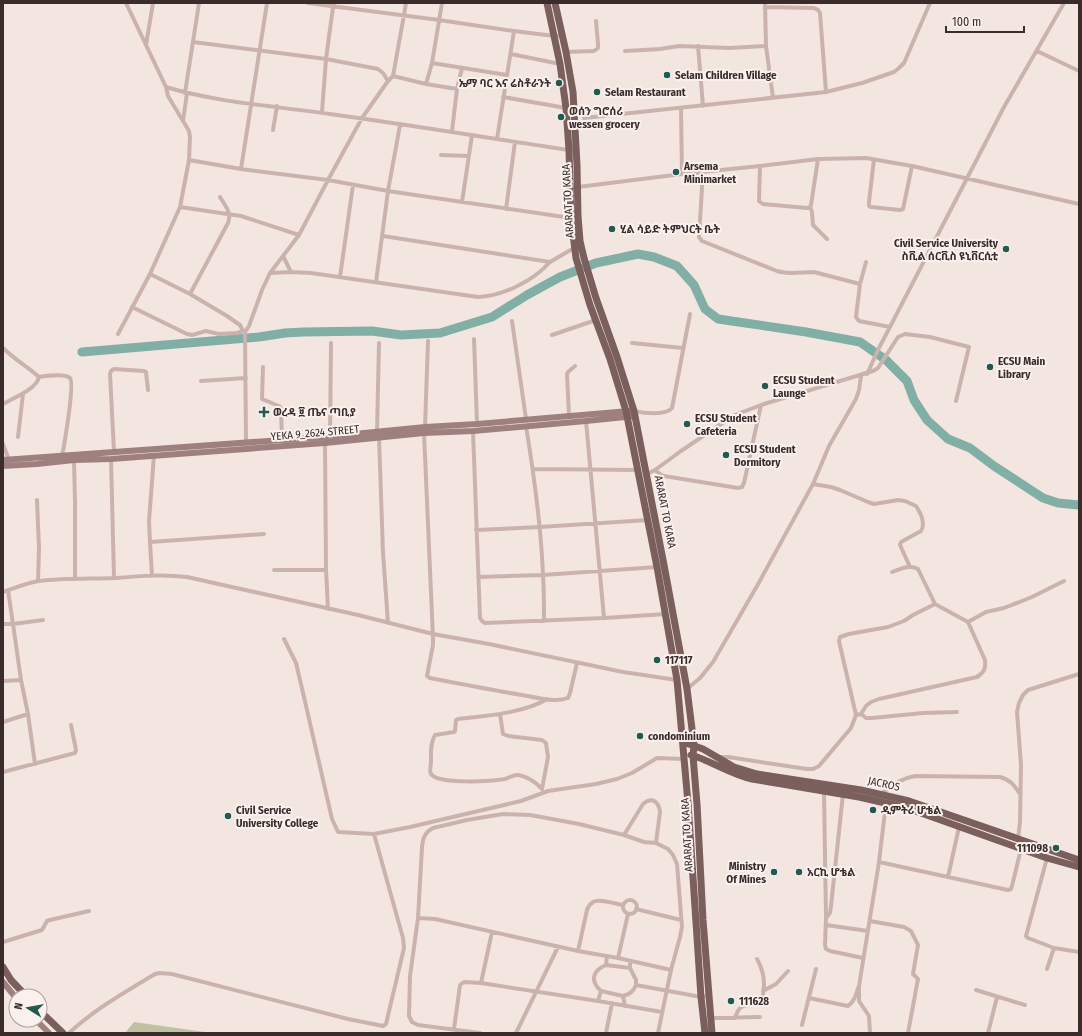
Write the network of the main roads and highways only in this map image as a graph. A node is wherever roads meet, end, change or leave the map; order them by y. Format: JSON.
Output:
{"nodes":[{"id":1,"x":547,"y":3,"type":"edge"},
{"id":2,"x":555,"y":3,"type":"edge"},
{"id":3,"x":573,"y":187,"type":"junction"},
{"id":4,"x":576,"y":243,"type":"junction"},
{"id":5,"x":584,"y":273,"type":"junction"},
{"id":6,"x":614,"y":358,"type":"junction"},
{"id":7,"x":630,"y":414,"type":"junction"},
{"id":8,"x":605,"y":416,"type":"junction"},
{"id":9,"x":526,"y":423,"type":"junction"},
{"id":10,"x":424,"y":430,"type":"junction"},
{"id":11,"x":327,"y":440,"type":"junction"},
{"id":12,"x":6,"y":460,"type":"edge"},
{"id":13,"x":3,"y":466,"type":"edge"},
{"id":14,"x":661,"y":566,"type":"junction"},
{"id":15,"x":683,"y":742,"type":"junction"},
{"id":16,"x":694,"y":745,"type":"junction"},
{"id":17,"x":684,"y":756,"type":"junction"},
{"id":18,"x":693,"y":756,"type":"junction"},
{"id":19,"x":908,"y":804,"type":"junction"},
{"id":20,"x":1079,"y":860,"type":"edge"},
{"id":21,"x":1079,"y":867,"type":"edge"},
{"id":22,"x":3,"y":967,"type":"edge"},
{"id":23,"x":18,"y":988,"type":"edge"},
{"id":24,"x":705,"y":996,"type":"junction"},
{"id":25,"x":48,"y":1019,"type":"edge"},
{"id":26,"x":63,"y":1033,"type":"edge"},
{"id":27,"x":705,"y":1033,"type":"edge"},
{"id":28,"x":712,"y":1033,"type":"edge"}],
"edges":[{"from":1,"to":3,"type":"main road","name":"ARARAT TO KARA"},
{"from":2,"to":3,"type":"main road","name":"ARARAT TO KARA"},
{"from":3,"to":4,"type":"main road","name":"ARARAT TO KARA"},
{"from":3,"to":4,"type":"main road","name":"ARARAT TO KARA"},
{"from":4,"to":5,"type":"main road","name":"ARARAT TO KARA"},
{"from":4,"to":5,"type":"main road","name":"ARARAT TO KARA"},
{"from":5,"to":6,"type":"main road","name":"ARARAT TO KARA"},
{"from":5,"to":6,"type":"main road","name":"ARARAT TO KARA"},
{"from":6,"to":7,"type":"main road","name":"ARARAT TO KARA"},
{"from":7,"to":8,"type":"main road","name":"YEKA 9_2624 STREET"},
{"from":7,"to":14,"type":"main road","name":"ARARAT TO KARA"},
{"from":7,"to":14,"type":"main road","name":"ARARAT TO KARA"},
{"from":8,"to":9,"type":"main road","name":"YEKA 9_2624 STREET"},
{"from":8,"to":9,"type":"main road","name":"YEKA 9_2624 STREET"},
{"from":9,"to":10,"type":"main road","name":"YEKA 9_2624 STREET"},
{"from":9,"to":10,"type":"main road","name":"YEKA 9_2624 STREET"},
{"from":10,"to":11,"type":"main road","name":"YEKA 9_2624 STREET"},
{"from":11,"to":12,"type":"main road","name":"YEKA 9_2624 STREET"},
{"from":11,"to":13,"type":"main road","name":"YEKA 9_2624 STREET"},
{"from":14,"to":15,"type":"main road","name":"ARARAT TO KARA"},
{"from":14,"to":16,"type":"main road","name":"ARARAT TO KARA"},
{"from":15,"to":16,"type":"main road","name":"JACROS"},
{"from":15,"to":17,"type":"main road","name":"ARARAT TO KARA"},
{"from":16,"to":18,"type":"main road","name":"ARARAT TO KARA"},
{"from":16,"to":19,"type":"main road","name":"JACROS"},
{"from":17,"to":18,"type":"main road","name":"JACROS"},
{"from":17,"to":24,"type":"main road","name":"ARARAT TO KARA"},
{"from":18,"to":19,"type":"main road","name":"JACROS"},
{"from":18,"to":24,"type":"main road","name":"ARARAT TO KARA"},
{"from":19,"to":20,"type":"main road","name":"JACROS"},
{"from":19,"to":21,"type":"main road","name":"JACROS"},
{"from":22,"to":23,"type":"main road"},
{"from":24,"to":27,"type":"main road","name":"ARARAT TO KARA"},
{"from":24,"to":28,"type":"main road","name":"ARARAT TO KARA"},
{"from":25,"to":26,"type":"main road"}]}
